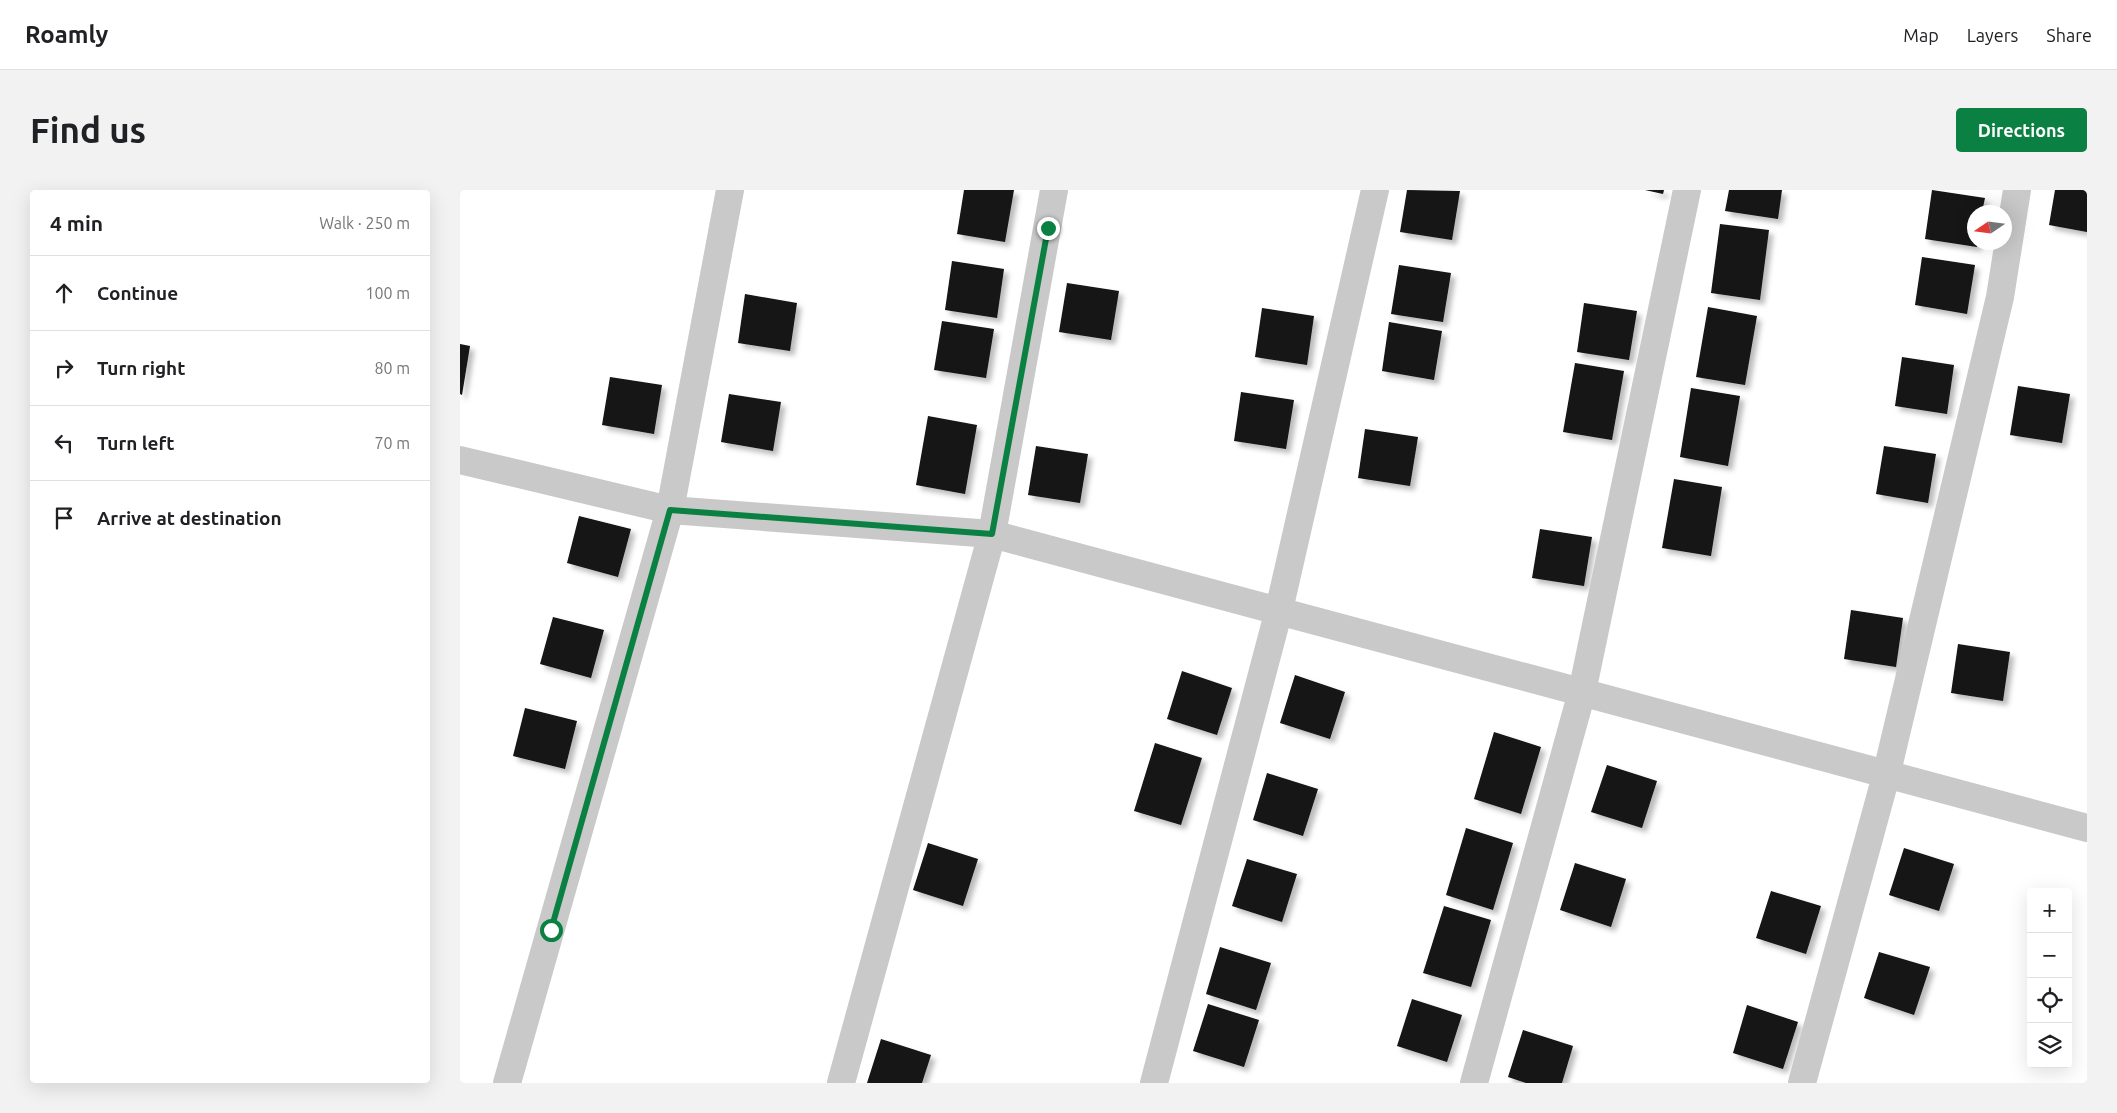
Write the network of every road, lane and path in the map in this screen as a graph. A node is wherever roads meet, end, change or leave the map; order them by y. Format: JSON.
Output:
{"nodes":[{"id":1,"x":730,"y":190,"type":"edge"},
{"id":2,"x":1054,"y":190,"type":"edge"},
{"id":3,"x":1375,"y":190,"type":"edge"},
{"id":4,"x":1687,"y":190,"type":"edge"},
{"id":5,"x":2017,"y":190,"type":"edge"},
{"id":6,"x":460,"y":460,"type":"edge"},
{"id":7,"x":670,"y":510,"type":"junction"},
{"id":8,"x":992,"y":534,"type":"junction"},
{"id":9,"x":1280,"y":610,"type":"junction"},
{"id":10,"x":1582,"y":692,"type":"junction"},
{"id":11,"x":1886,"y":776,"type":"junction"},
{"id":12,"x":2087,"y":828,"type":"edge"},
{"id":13,"x":507,"y":1083,"type":"edge"},
{"id":14,"x":841,"y":1083,"type":"edge"},
{"id":15,"x":1154,"y":1083,"type":"edge"},
{"id":16,"x":1474,"y":1083,"type":"edge"},
{"id":17,"x":1802,"y":1083,"type":"edge"}],
"edges":[{"from":1,"to":7,"type":"street"},
{"from":2,"to":8,"type":"street"},
{"from":3,"to":9,"type":"street"},
{"from":4,"to":10,"type":"street"},
{"from":5,"to":11,"type":"street"},
{"from":6,"to":7,"type":"street"},
{"from":7,"to":8,"type":"street"},
{"from":7,"to":13,"type":"street"},
{"from":8,"to":9,"type":"street"},
{"from":8,"to":14,"type":"street"},
{"from":9,"to":10,"type":"street"},
{"from":9,"to":15,"type":"street"},
{"from":10,"to":11,"type":"street"},
{"from":10,"to":16,"type":"street"},
{"from":11,"to":12,"type":"street"},
{"from":11,"to":17,"type":"street"}]}
